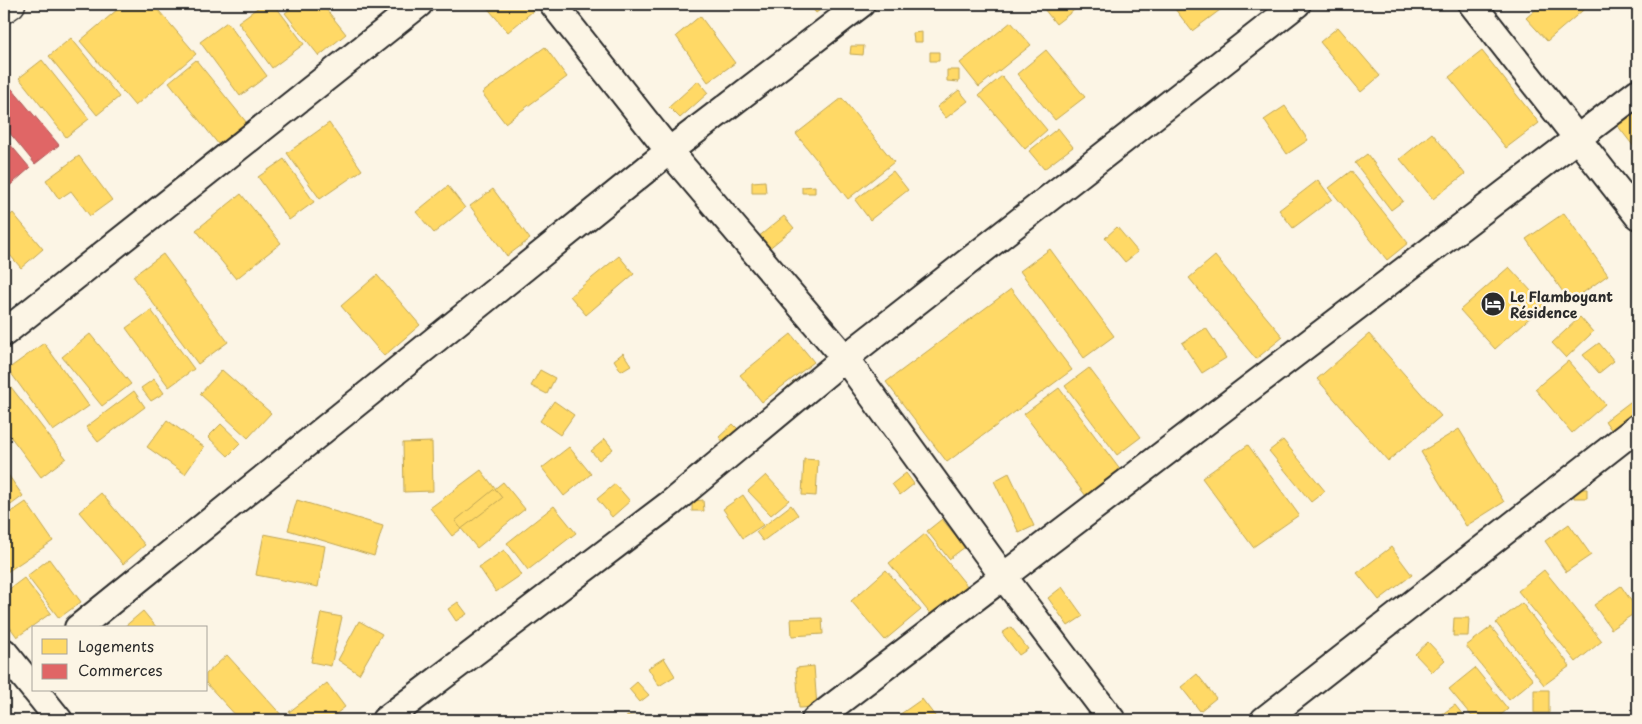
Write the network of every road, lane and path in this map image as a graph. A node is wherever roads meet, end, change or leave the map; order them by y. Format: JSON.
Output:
{"nodes":[{"id":1,"x":11,"y":4,"type":"edge"},
{"id":2,"x":419,"y":4,"type":"edge"},
{"id":3,"x":553,"y":4,"type":"edge"},
{"id":4,"x":861,"y":4,"type":"edge"},
{"id":5,"x":1297,"y":4,"type":"edge"},
{"id":6,"x":1472,"y":4,"type":"edge"},
{"id":7,"x":4,"y":9,"type":"edge"},
{"id":8,"x":1638,"y":92,"type":"edge"},
{"id":9,"x":1578,"y":139,"type":"junction"},
{"id":10,"x":670,"y":151,"type":"junction"},
{"id":11,"x":1638,"y":216,"type":"edge"},
{"id":12,"x":4,"y":333,"type":"edge"},
{"id":13,"x":845,"y":358,"type":"junction"},
{"id":14,"x":1638,"y":427,"type":"edge"},
{"id":15,"x":1003,"y":576,"type":"junction"},
{"id":16,"x":80,"y":626,"type":"edge"},
{"id":17,"x":4,"y":652,"type":"edge"},
{"id":18,"x":25,"y":681,"type":"edge"},
{"id":19,"x":35,"y":692,"type":"edge"},
{"id":20,"x":59,"y":720,"type":"edge"},
{"id":21,"x":385,"y":720,"type":"edge"},
{"id":22,"x":815,"y":720,"type":"edge"},
{"id":23,"x":1112,"y":720,"type":"edge"},
{"id":24,"x":1264,"y":720,"type":"edge"}],
"edges":[{"from":1,"to":7,"type":"main road"},
{"from":2,"to":12,"type":"street"},
{"from":3,"to":10,"type":"street"},
{"from":4,"to":10,"type":"street"},
{"from":5,"to":13,"type":"street"},
{"from":6,"to":9,"type":"street"},
{"from":8,"to":9,"type":"street"},
{"from":9,"to":11,"type":"street"},
{"from":9,"to":15,"type":"street"},
{"from":10,"to":13,"type":"street"},
{"from":10,"to":16,"type":"street"},
{"from":13,"to":15,"type":"street"},
{"from":13,"to":21,"type":"street"},
{"from":14,"to":24,"type":"street"},
{"from":15,"to":22,"type":"street"},
{"from":15,"to":23,"type":"street"},
{"from":17,"to":18,"type":"street"},
{"from":19,"to":20,"type":"street"}]}
